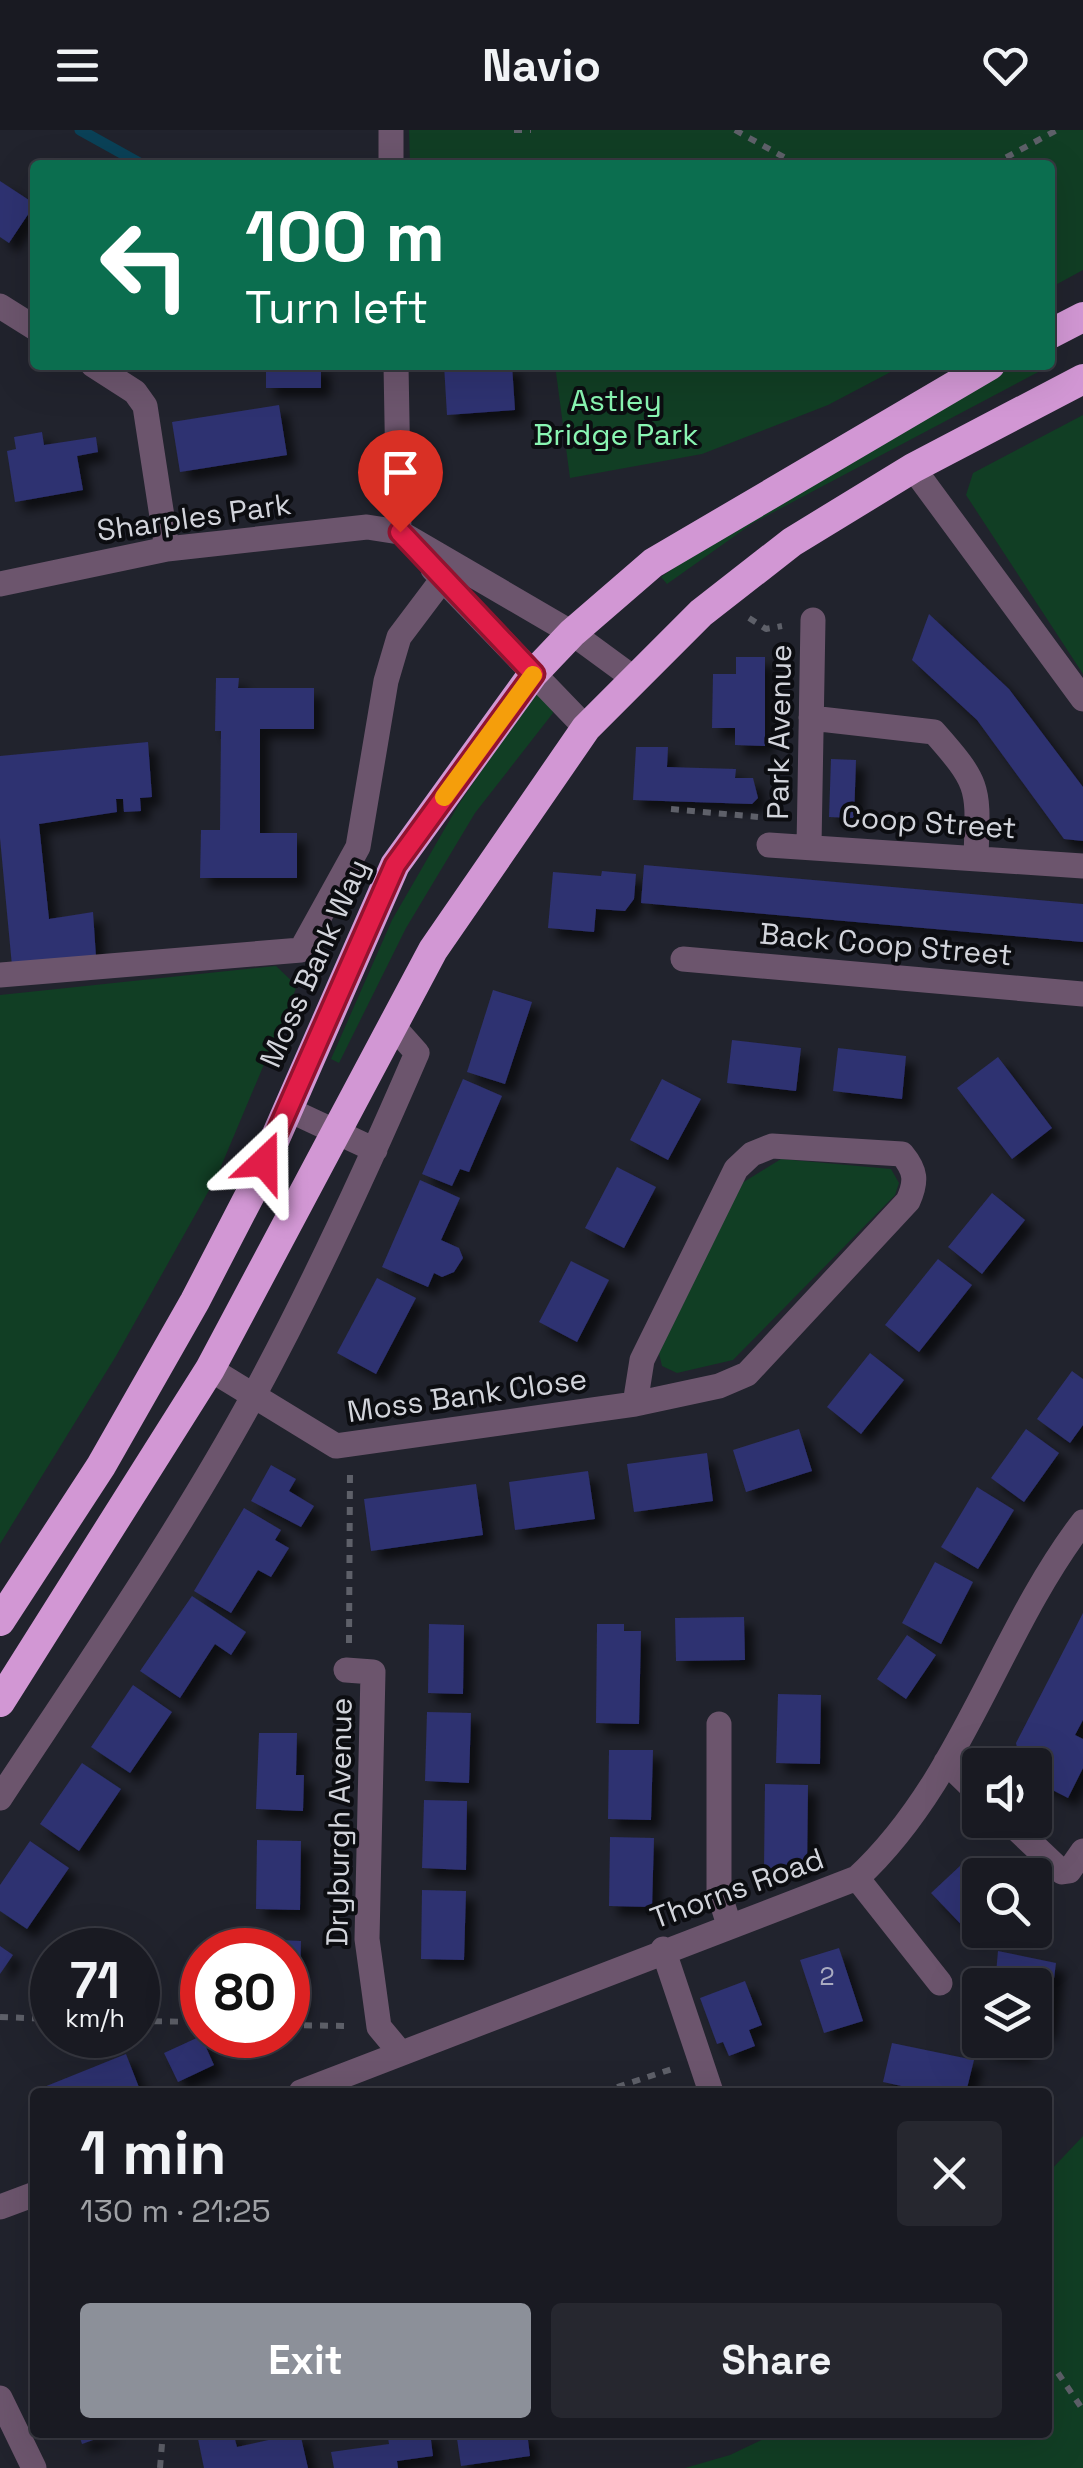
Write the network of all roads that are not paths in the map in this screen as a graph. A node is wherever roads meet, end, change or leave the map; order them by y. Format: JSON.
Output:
{"nodes":[{"id":1,"x":390,"y":130,"type":"edge"},
{"id":2,"x":391,"y":160,"type":"edge"},
{"id":3,"x":0,"y":306,"type":"edge"},
{"id":4,"x":1083,"y":316,"type":"edge"},
{"id":5,"x":30,"y":325,"type":"edge"},
{"id":6,"x":1055,"y":331,"type":"edge"},
{"id":7,"x":101,"y":370,"type":"edge"},
{"id":8,"x":396,"y":370,"type":"edge"},
{"id":9,"x":982,"y":370,"type":"edge"},
{"id":10,"x":1083,"y":378,"type":"edge"},
{"id":11,"x":913,"y":468,"type":"junction"},
{"id":12,"x":400,"y":532,"type":"junction"},
{"id":13,"x":167,"y":549,"type":"junction"},
{"id":14,"x":448,"y":572,"type":"junction"},
{"id":15,"x":0,"y":584,"type":"edge"},
{"id":16,"x":813,"y":620,"type":"road end"},
{"id":17,"x":572,"y":634,"type":"junction"},
{"id":18,"x":534,"y":674,"type":"junction"},
{"id":19,"x":632,"y":678,"type":"junction"},
{"id":20,"x":1083,"y":700,"type":"edge"},
{"id":21,"x":812,"y":718,"type":"junction"},
{"id":22,"x":586,"y":728,"type":"junction"},
{"id":23,"x":769,"y":845,"type":"road end"},
{"id":24,"x":809,"y":846,"type":"junction"},
{"id":25,"x":976,"y":858,"type":"junction"},
{"id":26,"x":1083,"y":866,"type":"edge"},
{"id":27,"x":683,"y":959,"type":"dead end"},
{"id":28,"x":0,"y":975,"type":"edge"},
{"id":29,"x":1083,"y":994,"type":"edge"},
{"id":30,"x":393,"y":1026,"type":"junction"},
{"id":31,"x":287,"y":1109,"type":"junction"},
{"id":32,"x":337,"y":1132,"type":"junction"},
{"id":33,"x":375,"y":1150,"type":"junction"},
{"id":34,"x":210,"y":1369,"type":"junction"},
{"id":35,"x":253,"y":1396,"type":"junction"},
{"id":36,"x":635,"y":1404,"type":"junction"},
{"id":37,"x":1083,"y":1522,"type":"edge"},
{"id":38,"x":0,"y":1620,"type":"edge"},
{"id":39,"x":346,"y":1670,"type":"road end"},
{"id":40,"x":0,"y":1702,"type":"edge"},
{"id":41,"x":719,"y":1724,"type":"dead end"},
{"id":42,"x":946,"y":1762,"type":"junction"},
{"id":43,"x":962,"y":1778,"type":"edge"},
{"id":44,"x":0,"y":1798,"type":"edge"},
{"id":45,"x":1026,"y":1838,"type":"edge"},
{"id":46,"x":1083,"y":1851,"type":"edge"},
{"id":47,"x":856,"y":1878,"type":"junction"},
{"id":48,"x":729,"y":1925,"type":"junction"},
{"id":49,"x":664,"y":1949,"type":"junction"},
{"id":50,"x":940,"y":1983,"type":"dead end"},
{"id":51,"x":399,"y":2051,"type":"junction"},
{"id":52,"x":311,"y":2088,"type":"edge"},
{"id":53,"x":710,"y":2088,"type":"edge"},
{"id":54,"x":30,"y":2196,"type":"edge"},
{"id":55,"x":0,"y":2208,"type":"edge"},
{"id":56,"x":0,"y":2398,"type":"edge"},
{"id":57,"x":34,"y":2468,"type":"edge"}],
"edges":[{"from":1,"to":2,"type":"street"},
{"from":3,"to":5,"type":"street"},
{"from":4,"to":6,"type":"highway"},
{"from":7,"to":13,"type":"street"},
{"from":8,"to":12,"type":"street"},
{"from":9,"to":17,"type":"highway","name":"Moss Bank Way"},
{"from":10,"to":11,"type":"highway"},
{"from":11,"to":19,"type":"highway"},
{"from":11,"to":20,"type":"street"},
{"from":12,"to":13,"type":"street","name":"Sharples Park"},
{"from":12,"to":14,"type":"street"},
{"from":13,"to":15,"type":"street","name":"Sharples Park"},
{"from":14,"to":17,"type":"street"},
{"from":14,"to":18,"type":"street"},
{"from":14,"to":28,"type":"street"},
{"from":16,"to":21,"type":"street","name":"Park Avenue"},
{"from":17,"to":18,"type":"highway","name":"Moss Bank Way"},
{"from":17,"to":19,"type":"street"},
{"from":18,"to":22,"type":"street"},
{"from":18,"to":31,"type":"highway","name":"Moss Bank Way"},
{"from":19,"to":22,"type":"highway"},
{"from":21,"to":24,"type":"street","name":"Park Avenue"},
{"from":21,"to":25,"type":"street"},
{"from":22,"to":30,"type":"highway"},
{"from":23,"to":24,"type":"street","name":"Coop Street"},
{"from":24,"to":25,"type":"street","name":"Coop Street"},
{"from":25,"to":26,"type":"street","name":"Coop Street"},
{"from":27,"to":29,"type":"street","name":"Back Coop Street"},
{"from":30,"to":32,"type":"highway"},
{"from":30,"to":33,"type":"street"},
{"from":31,"to":32,"type":"street"},
{"from":31,"to":38,"type":"highway","name":"Moss Bank Way"},
{"from":32,"to":33,"type":"street"},
{"from":32,"to":34,"type":"highway"},
{"from":33,"to":35,"type":"street"},
{"from":34,"to":35,"type":"street","name":"Moss Bank Close"},
{"from":34,"to":40,"type":"highway"},
{"from":35,"to":36,"type":"street","name":"Moss Bank Close"},
{"from":35,"to":44,"type":"street"},
{"from":36,"to":36,"type":"street","name":"Moss Bank Close"},
{"from":37,"to":42,"type":"street","name":"Thorns Road"},
{"from":39,"to":51,"type":"street","name":"Dryburgh Avenue"},
{"from":41,"to":48,"type":"street"},
{"from":42,"to":43,"type":"street"},
{"from":42,"to":47,"type":"street","name":"Thorns Road"},
{"from":45,"to":46,"type":"street"},
{"from":47,"to":48,"type":"street","name":"Thorns Road"},
{"from":47,"to":50,"type":"street"},
{"from":48,"to":49,"type":"street","name":"Thorns Road"},
{"from":49,"to":51,"type":"street","name":"Thorns Road"},
{"from":49,"to":53,"type":"street"},
{"from":51,"to":52,"type":"street","name":"Thorns Road"},
{"from":54,"to":55,"type":"street"},
{"from":56,"to":57,"type":"street"}]}
